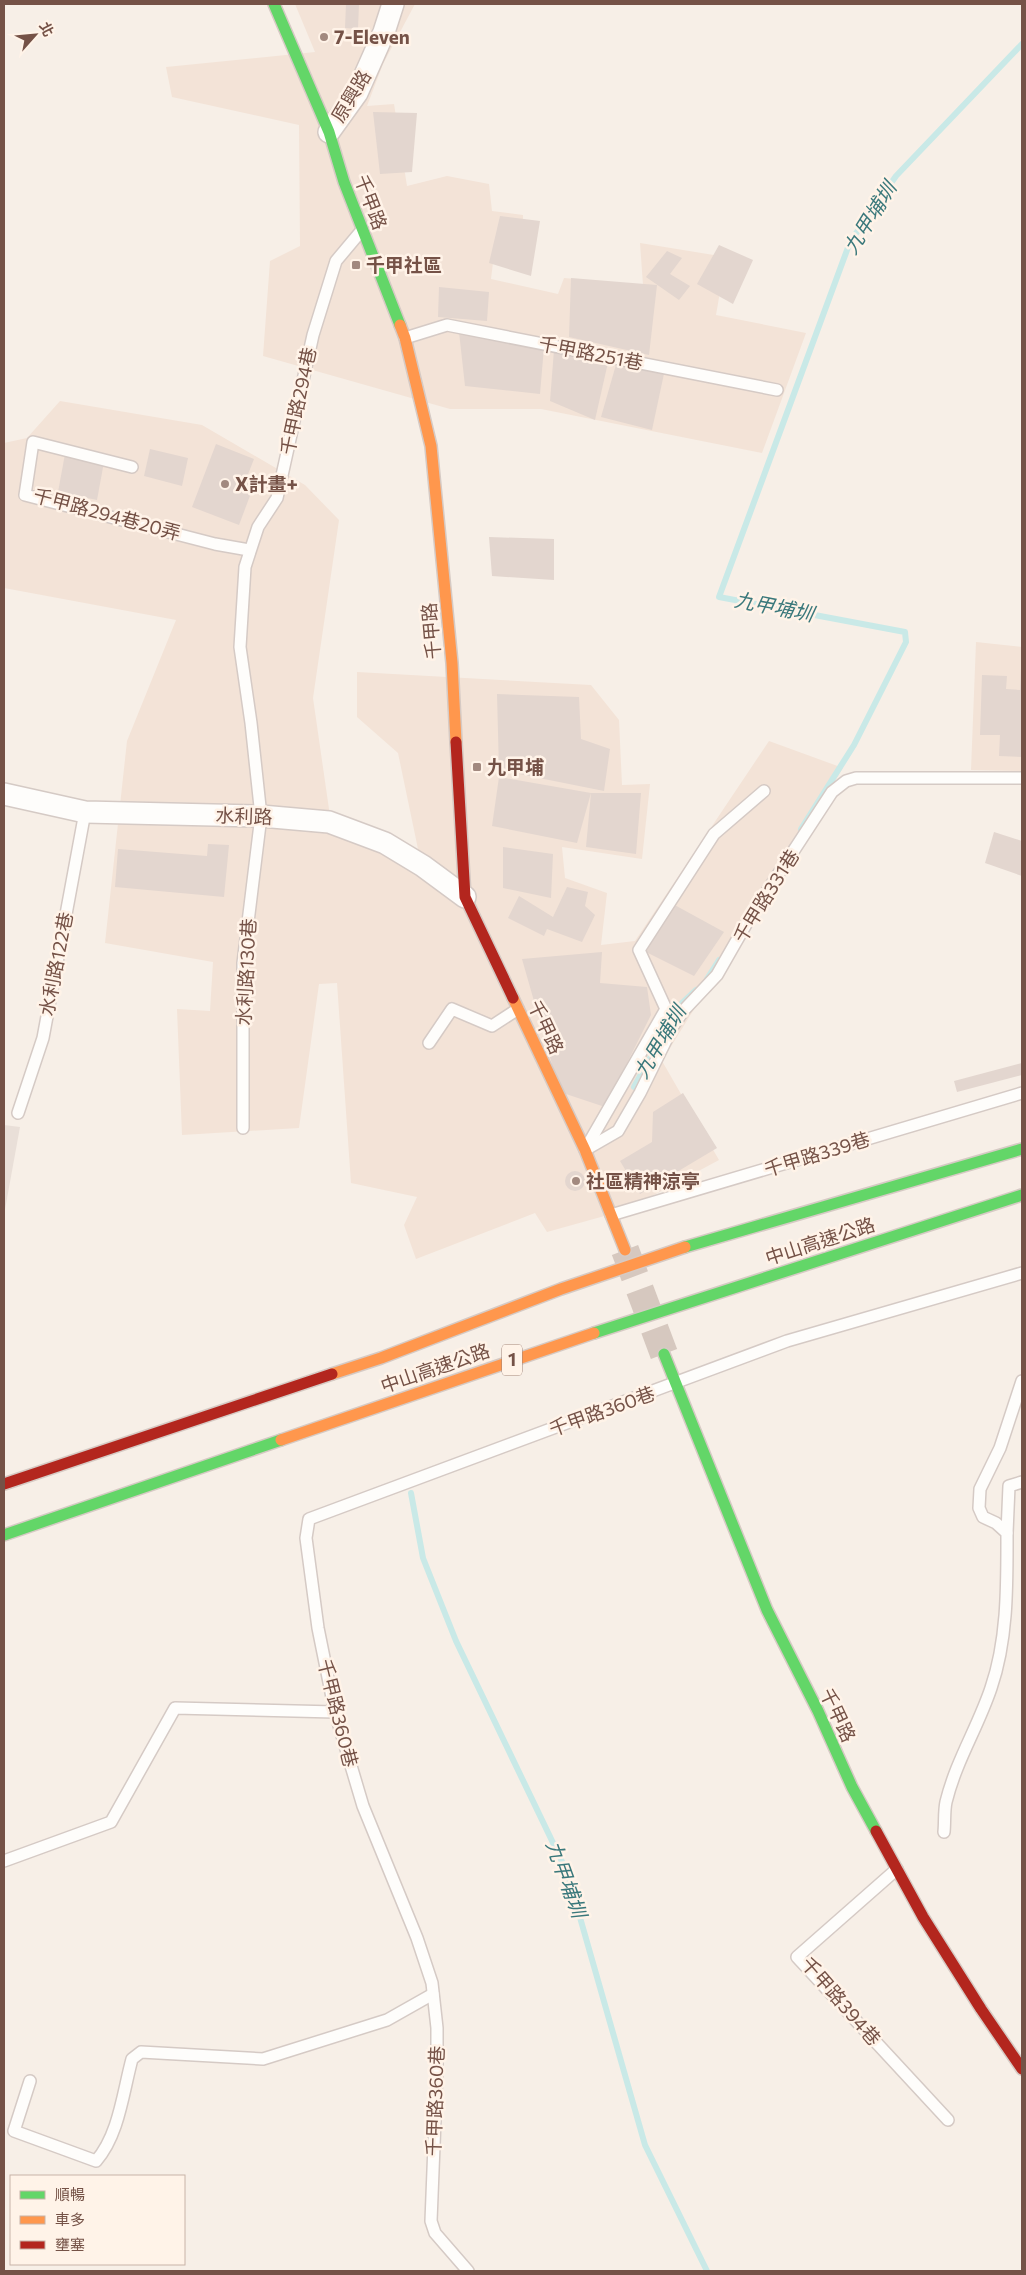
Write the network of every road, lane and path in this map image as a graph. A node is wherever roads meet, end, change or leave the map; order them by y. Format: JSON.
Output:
{"nodes":[{"id":1,"x":274,"y":4,"type":"edge"},
{"id":2,"x":393,"y":4,"type":"edge"},
{"id":3,"x":329,"y":132,"type":"junction"},
{"id":4,"x":364,"y":229,"type":"junction"},
{"id":5,"x":405,"y":338,"type":"junction"},
{"id":6,"x":777,"y":390,"type":"dead end"},
{"id":7,"x":132,"y":467,"type":"dead end"},
{"id":8,"x":249,"y":550,"type":"junction"},
{"id":9,"x":1022,"y":778,"type":"edge"},
{"id":10,"x":764,"y":791,"type":"dead end"},
{"id":11,"x":4,"y":794,"type":"edge"},
{"id":12,"x":85,"y":812,"type":"junction"},
{"id":13,"x":261,"y":816,"type":"junction"},
{"id":14,"x":466,"y":897,"type":"junction"},
{"id":15,"x":518,"y":1009,"type":"junction"},
{"id":16,"x":429,"y":1042,"type":"dead end"},
{"id":17,"x":1022,"y":1093,"type":"edge"},
{"id":18,"x":18,"y":1112,"type":"dead end"},
{"id":19,"x":243,"y":1128,"type":"dead end"},
{"id":20,"x":1022,"y":1149,"type":"edge"},
{"id":21,"x":585,"y":1150,"type":"junction"},
{"id":22,"x":1022,"y":1195,"type":"edge"},
{"id":23,"x":611,"y":1216,"type":"junction"},
{"id":24,"x":625,"y":1250,"type":"tunnel mouth"},
{"id":25,"x":1022,"y":1273,"type":"edge"},
{"id":26,"x":664,"y":1354,"type":"tunnel mouth"},
{"id":27,"x":1022,"y":1381,"type":"edge"},
{"id":28,"x":676,"y":1384,"type":"junction"},
{"id":29,"x":1022,"y":1482,"type":"edge"},
{"id":30,"x":4,"y":1484,"type":"edge"},
{"id":31,"x":1007,"y":1532,"type":"junction"},
{"id":32,"x":4,"y":1535,"type":"edge"},
{"id":33,"x":335,"y":1712,"type":"junction"},
{"id":34,"x":944,"y":1832,"type":"dead end"},
{"id":35,"x":4,"y":1861,"type":"edge"},
{"id":36,"x":896,"y":1869,"type":"junction"},
{"id":37,"x":433,"y":1994,"type":"junction"},
{"id":38,"x":1022,"y":2069,"type":"edge"},
{"id":39,"x":30,"y":2081,"type":"dead end"},
{"id":40,"x":948,"y":2120,"type":"dead end"},
{"id":41,"x":468,"y":2271,"type":"edge"}],
"edges":[{"from":1,"to":3,"type":"main road","name":"千甲路"},
{"from":2,"to":3,"type":"street","name":"原興路"},
{"from":3,"to":4,"type":"main road","name":"千甲路"},
{"from":4,"to":5,"type":"main road","name":"千甲路"},
{"from":4,"to":8,"type":"lane","name":"千甲路294巷"},
{"from":5,"to":6,"type":"lane","name":"千甲路251巷"},
{"from":5,"to":14,"type":"main road","name":"千甲路"},
{"from":7,"to":8,"type":"lane","name":"千甲路294巷20弄"},
{"from":8,"to":13,"type":"lane","name":"千甲路294巷"},
{"from":9,"to":21,"type":"lane","name":"千甲路331巷"},
{"from":10,"to":21,"type":"lane"},
{"from":11,"to":12,"type":"street","name":"水利路"},
{"from":12,"to":13,"type":"street","name":"水利路"},
{"from":12,"to":18,"type":"lane","name":"水利路122巷"},
{"from":13,"to":14,"type":"street","name":"水利路"},
{"from":13,"to":19,"type":"lane","name":"水利路130巷"},
{"from":14,"to":15,"type":"main road","name":"千甲路"},
{"from":15,"to":16,"type":"lane"},
{"from":15,"to":21,"type":"main road","name":"千甲路"},
{"from":17,"to":23,"type":"lane","name":"千甲路339巷"},
{"from":20,"to":30,"type":"main road","name":"中山高速公路"},
{"from":21,"to":23,"type":"main road","name":"千甲路"},
{"from":22,"to":32,"type":"main road","name":"中山高速公路","number":"1"},
{"from":23,"to":24,"type":"main road","name":"千甲路"},
{"from":25,"to":28,"type":"lane"},
{"from":26,"to":28,"type":"main road","name":"千甲路"},
{"from":27,"to":31,"type":"lane"},
{"from":28,"to":33,"type":"lane","name":"千甲路360巷"},
{"from":28,"to":36,"type":"main road","name":"千甲路"},
{"from":29,"to":31,"type":"lane"},
{"from":31,"to":34,"type":"lane"},
{"from":33,"to":35,"type":"lane"},
{"from":33,"to":37,"type":"lane","name":"千甲路360巷"},
{"from":36,"to":38,"type":"main road","name":"千甲路"},
{"from":36,"to":40,"type":"lane","name":"千甲路394巷"},
{"from":37,"to":39,"type":"lane"},
{"from":37,"to":41,"type":"lane","name":"千甲路360巷"}]}
